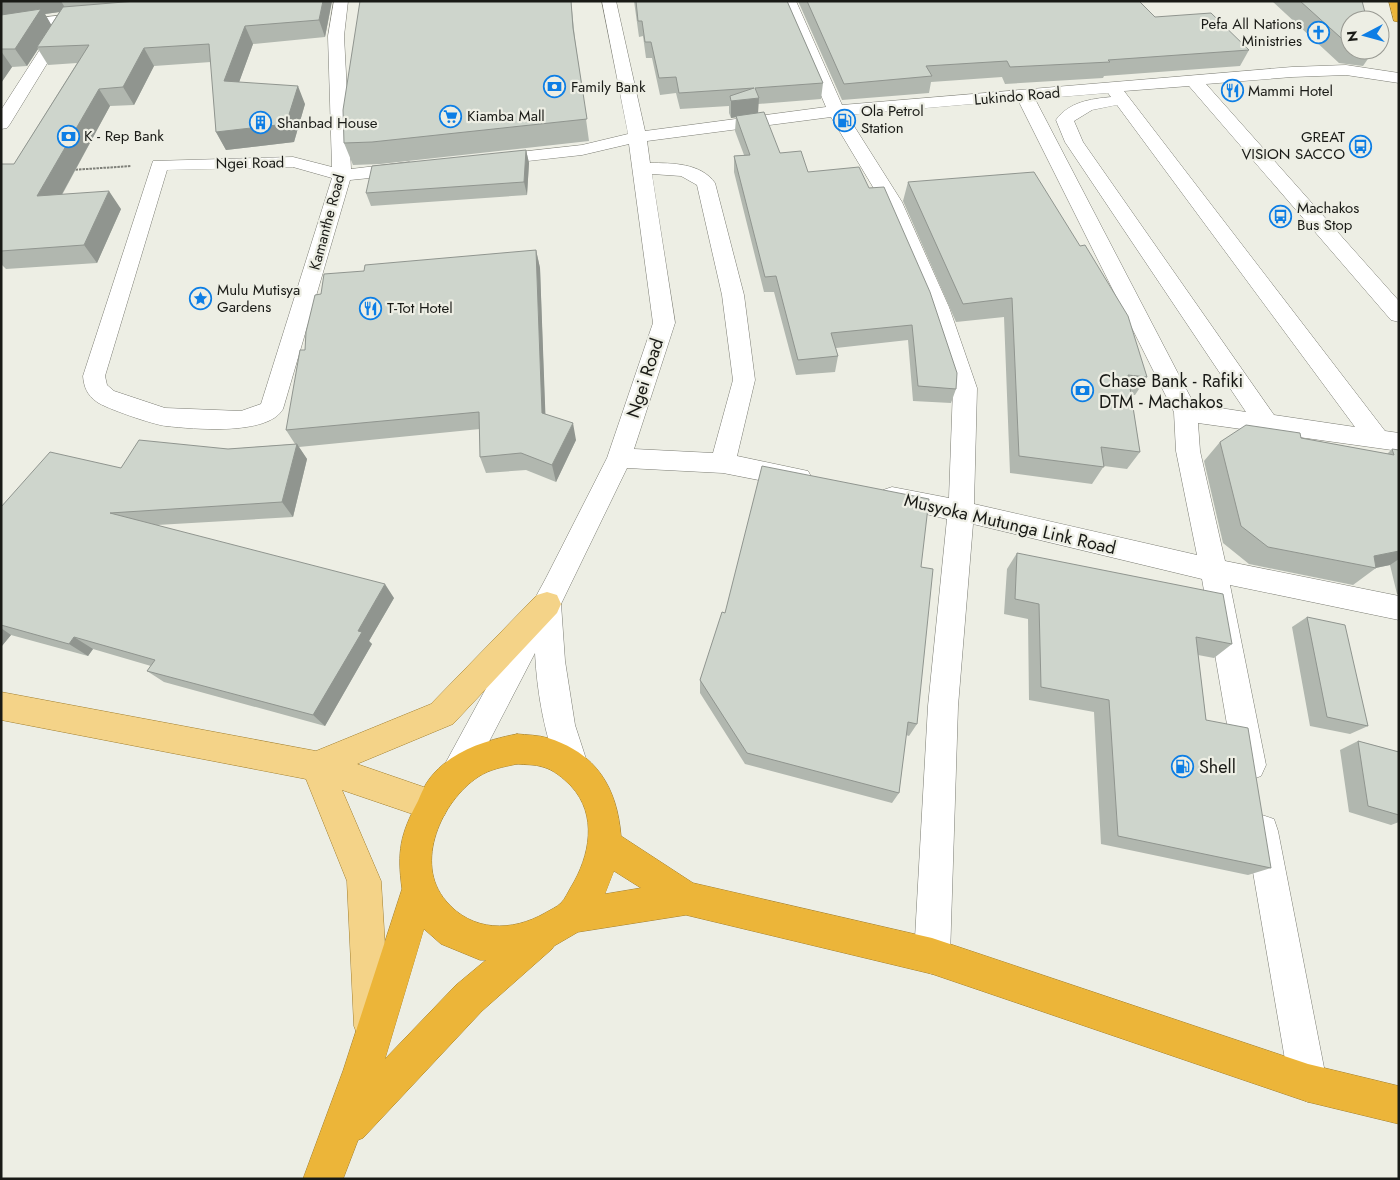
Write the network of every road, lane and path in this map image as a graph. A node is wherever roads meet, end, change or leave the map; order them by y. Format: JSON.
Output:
{"nodes":[{"id":1,"x":341,"y":1,"type":"edge"},
{"id":2,"x":609,"y":1,"type":"edge"},
{"id":3,"x":788,"y":1,"type":"edge"},
{"id":4,"x":1396,"y":1,"type":"edge"},
{"id":5,"x":105,"y":16,"type":"edge"},
{"id":6,"x":67,"y":18,"type":"junction"},
{"id":7,"x":1399,"y":18,"type":"edge"},
{"id":8,"x":1,"y":27,"type":"edge"},
{"id":9,"x":1399,"y":78,"type":"edge"},
{"id":10,"x":1193,"y":80,"type":"junction"},
{"id":11,"x":1117,"y":94,"type":"junction"},
{"id":12,"x":1024,"y":95,"type":"junction"},
{"id":13,"x":836,"y":111,"type":"junction"},
{"id":14,"x":1,"y":124,"type":"edge"},
{"id":15,"x":637,"y":137,"type":"junction"},
{"id":16,"x":476,"y":161,"type":"edge"},
{"id":17,"x":159,"y":165,"type":"junction"},
{"id":18,"x":428,"y":166,"type":"edge"},
{"id":19,"x":641,"y":168,"type":"junction"},
{"id":20,"x":68,"y":170,"type":"dead end"},
{"id":21,"x":342,"y":175,"type":"junction"},
{"id":22,"x":1399,"y":315,"type":"edge"},
{"id":23,"x":1186,"y":412,"type":"junction"},
{"id":24,"x":1266,"y":423,"type":"junction"},
{"id":25,"x":1387,"y":439,"type":"edge"},
{"id":26,"x":619,"y":458,"type":"junction"},
{"id":27,"x":724,"y":463,"type":"junction"},
{"id":28,"x":818,"y":482,"type":"edge"},
{"id":29,"x":866,"y":492,"type":"edge"},
{"id":30,"x":961,"y":511,"type":"junction"},
{"id":31,"x":1214,"y":570,"type":"junction"},
{"id":32,"x":547,"y":604,"type":"junction"},
{"id":33,"x":1399,"y":608,"type":"edge"},
{"id":34,"x":1,"y":706,"type":"edge"},
{"id":35,"x":572,"y":765,"type":"junction"},
{"id":36,"x":316,"y":766,"type":"junction"},
{"id":37,"x":455,"y":776,"type":"junction"},
{"id":38,"x":433,"y":805,"type":"junction"},
{"id":39,"x":604,"y":845,"type":"junction"},
{"id":40,"x":419,"y":889,"type":"junction"},
{"id":41,"x":686,"y":898,"type":"junction"},
{"id":42,"x":560,"y":924,"type":"junction"},
{"id":43,"x":932,"y":956,"type":"junction"},
{"id":44,"x":373,"y":1042,"type":"junction"},
{"id":45,"x":1308,"y":1083,"type":"junction"},
{"id":46,"x":1399,"y":1105,"type":"edge"},
{"id":47,"x":342,"y":1131,"type":"junction"},
{"id":48,"x":323,"y":1179,"type":"edge"}],
"edges":[{"from":1,"to":21,"type":"street","name":"Kamanthe Road"},
{"from":2,"to":15,"type":"street","name":"Ngei Road"},
{"from":3,"to":13,"type":"street"},
{"from":4,"to":7,"type":"highway"},
{"from":5,"to":6,"type":"street"},
{"from":6,"to":8,"type":"street"},
{"from":6,"to":14,"type":"street"},
{"from":9,"to":10,"type":"street","name":"Lukindo Road"},
{"from":10,"to":11,"type":"street","name":"Lukindo Road"},
{"from":10,"to":22,"type":"street"},
{"from":11,"to":12,"type":"street","name":"Lukindo Road"},
{"from":11,"to":24,"type":"street"},
{"from":11,"to":25,"type":"street"},
{"from":12,"to":13,"type":"street","name":"Lukindo Road"},
{"from":12,"to":23,"type":"street"},
{"from":13,"to":15,"type":"street","name":"Lukindo Road"},
{"from":13,"to":30,"type":"street"},
{"from":15,"to":16,"type":"street"},
{"from":15,"to":19,"type":"street","name":"Ngei Road"},
{"from":17,"to":20,"type":"path"},
{"from":17,"to":21,"type":"street","name":"Ngei Road"},
{"from":17,"to":21,"type":"street","name":"Kamanthe Road"},
{"from":18,"to":21,"type":"street","name":"Ngei Road"},
{"from":19,"to":26,"type":"street","name":"Ngei Road"},
{"from":19,"to":27,"type":"street"},
{"from":23,"to":24,"type":"street"},
{"from":23,"to":31,"type":"street"},
{"from":24,"to":25,"type":"street"},
{"from":26,"to":27,"type":"street"},
{"from":26,"to":32,"type":"street","name":"Ngei Road"},
{"from":27,"to":28,"type":"street"},
{"from":29,"to":30,"type":"street","name":"Musyoka Mutunga Link Road"},
{"from":30,"to":31,"type":"street","name":"Musyoka Mutunga Link Road"},
{"from":30,"to":43,"type":"street"},
{"from":31,"to":33,"type":"street","name":"Musyoka Mutunga Link Road"},
{"from":31,"to":45,"type":"street"},
{"from":32,"to":35,"type":"street","name":"Ngei Road"},
{"from":32,"to":36,"type":"main road"},
{"from":32,"to":37,"type":"street","name":"Ngei Road"},
{"from":34,"to":36,"type":"main road"},
{"from":35,"to":37,"type":"highway"},
{"from":35,"to":39,"type":"highway"},
{"from":36,"to":38,"type":"main road"},
{"from":36,"to":44,"type":"main road"},
{"from":37,"to":38,"type":"highway"},
{"from":38,"to":40,"type":"highway"},
{"from":39,"to":41,"type":"highway"},
{"from":39,"to":42,"type":"highway"},
{"from":40,"to":42,"type":"highway"},
{"from":40,"to":44,"type":"highway"},
{"from":41,"to":42,"type":"highway"},
{"from":41,"to":43,"type":"highway"},
{"from":42,"to":47,"type":"highway"},
{"from":43,"to":45,"type":"highway"},
{"from":44,"to":47,"type":"highway"},
{"from":45,"to":46,"type":"highway"},
{"from":47,"to":48,"type":"highway"}]}
